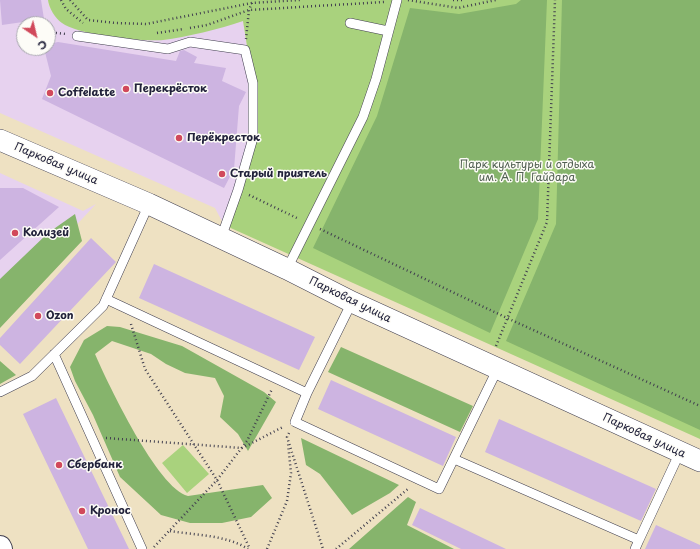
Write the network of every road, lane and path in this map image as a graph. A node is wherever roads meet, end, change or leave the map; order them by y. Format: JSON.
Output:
{"nodes":[{"id":1,"x":61,"y":0,"type":"edge"},
{"id":2,"x":70,"y":0,"type":"edge"},
{"id":3,"x":300,"y":0,"type":"edge"},
{"id":4,"x":396,"y":0,"type":"edge"},
{"id":5,"x":407,"y":0,"type":"edge"},
{"id":6,"x":453,"y":0,"type":"edge"},
{"id":7,"x":464,"y":0,"type":"edge"},
{"id":8,"x":496,"y":0,"type":"edge"},
{"id":9,"x":555,"y":0,"type":"edge"},
{"id":10,"x":253,"y":2,"type":"edge"},
{"id":11,"x":249,"y":10,"type":"junction"},
{"id":12,"x":350,"y":23,"type":"dead end"},
{"id":13,"x":86,"y":24,"type":"dead end"},
{"id":14,"x":388,"y":31,"type":"junction"},
{"id":15,"x":56,"y":33,"type":"edge"},
{"id":16,"x":154,"y":34,"type":"dead end"},
{"id":17,"x":77,"y":36,"type":"joint"},
{"id":18,"x":245,"y":50,"type":"junction"},
{"id":19,"x":0,"y":140,"type":"edge"},
{"id":20,"x":238,"y":190,"type":"junction"},
{"id":21,"x":149,"y":204,"type":"junction"},
{"id":22,"x":310,"y":224,"type":"junction"},
{"id":23,"x":221,"y":238,"type":"junction"},
{"id":24,"x":287,"y":268,"type":"junction"},
{"id":25,"x":106,"y":299,"type":"junction"},
{"id":26,"x":352,"y":302,"type":"junction"},
{"id":27,"x":126,"y":309,"type":"junction"},
{"id":28,"x":508,"y":318,"type":"junction"},
{"id":29,"x":496,"y":346,"type":"dead end"},
{"id":30,"x":54,"y":354,"type":"junction"},
{"id":31,"x":498,"y":368,"type":"junction"},
{"id":32,"x":277,"y":379,"type":"junction"},
{"id":33,"x":0,"y":392,"type":"edge"},
{"id":34,"x":307,"y":393,"type":"junction"},
{"id":35,"x":700,"y":406,"type":"edge"},
{"id":36,"x":295,"y":422,"type":"junction"},
{"id":37,"x":91,"y":437,"type":"junction"},
{"id":38,"x":287,"y":437,"type":"junction"},
{"id":39,"x":194,"y":445,"type":"junction"},
{"id":40,"x":242,"y":448,"type":"junction"},
{"id":41,"x":680,"y":452,"type":"junction"},
{"id":42,"x":454,"y":460,"type":"junction"},
{"id":43,"x":700,"y":461,"type":"edge"},
{"id":44,"x":418,"y":479,"type":"junction"},
{"id":45,"x":217,"y":480,"type":"junction"},
{"id":46,"x":169,"y":531,"type":"junction"},
{"id":47,"x":639,"y":540,"type":"junction"},
{"id":48,"x":142,"y":549,"type":"edge"},
{"id":49,"x":152,"y":549,"type":"edge"},
{"id":50,"x":249,"y":549,"type":"edge"},
{"id":51,"x":267,"y":549,"type":"edge"},
{"id":52,"x":323,"y":549,"type":"edge"},
{"id":53,"x":336,"y":549,"type":"edge"},
{"id":54,"x":635,"y":549,"type":"edge"}],
"edges":[{"from":1,"to":13,"type":"path"},
{"from":2,"to":10,"type":"path"},
{"from":3,"to":10,"type":"path"},
{"from":4,"to":5,"type":"path"},
{"from":4,"to":11,"type":"path"},
{"from":4,"to":14,"type":"lane"},
{"from":5,"to":8,"type":"path"},
{"from":6,"to":7,"type":"path"},
{"from":9,"to":28,"type":"path"},
{"from":10,"to":11,"type":"path"},
{"from":11,"to":16,"type":"path"},
{"from":11,"to":18,"type":"path"},
{"from":12,"to":14,"type":"lane"},
{"from":14,"to":22,"type":"lane"},
{"from":15,"to":17,"type":"path"},
{"from":17,"to":18,"type":"lane"},
{"from":18,"to":20,"type":"lane"},
{"from":19,"to":21,"type":"street","name":"Парковая улица"},
{"from":20,"to":22,"type":"path"},
{"from":20,"to":23,"type":"lane"},
{"from":21,"to":23,"type":"street","name":"Парковая улица"},
{"from":21,"to":25,"type":"lane"},
{"from":22,"to":24,"type":"lane"},
{"from":22,"to":28,"type":"path"},
{"from":23,"to":24,"type":"street","name":"Парковая улица"},
{"from":24,"to":26,"type":"street","name":"Парковая улица"},
{"from":25,"to":27,"type":"lane"},
{"from":25,"to":30,"type":"lane"},
{"from":26,"to":31,"type":"street","name":"Парковая улица"},
{"from":26,"to":34,"type":"lane"},
{"from":27,"to":32,"type":"lane"},
{"from":27,"to":39,"type":"path"},
{"from":28,"to":29,"type":"path"},
{"from":28,"to":35,"type":"path"},
{"from":30,"to":33,"type":"lane"},
{"from":30,"to":37,"type":"lane"},
{"from":31,"to":41,"type":"street","name":"Парковая улица"},
{"from":31,"to":42,"type":"lane"},
{"from":32,"to":34,"type":"lane"},
{"from":32,"to":40,"type":"path"},
{"from":34,"to":36,"type":"lane"},
{"from":36,"to":38,"type":"path"},
{"from":36,"to":40,"type":"path"},
{"from":36,"to":44,"type":"lane"},
{"from":37,"to":39,"type":"path"},
{"from":37,"to":48,"type":"lane"},
{"from":38,"to":51,"type":"path"},
{"from":38,"to":52,"type":"path"},
{"from":39,"to":40,"type":"path"},
{"from":39,"to":45,"type":"path"},
{"from":40,"to":45,"type":"path"},
{"from":41,"to":43,"type":"street","name":"Парковая улица"},
{"from":41,"to":47,"type":"lane"},
{"from":42,"to":44,"type":"lane"},
{"from":42,"to":47,"type":"lane"},
{"from":44,"to":53,"type":"path"},
{"from":45,"to":46,"type":"path"},
{"from":45,"to":50,"type":"path"},
{"from":46,"to":49,"type":"path"},
{"from":46,"to":50,"type":"path"},
{"from":47,"to":54,"type":"lane"}]}
